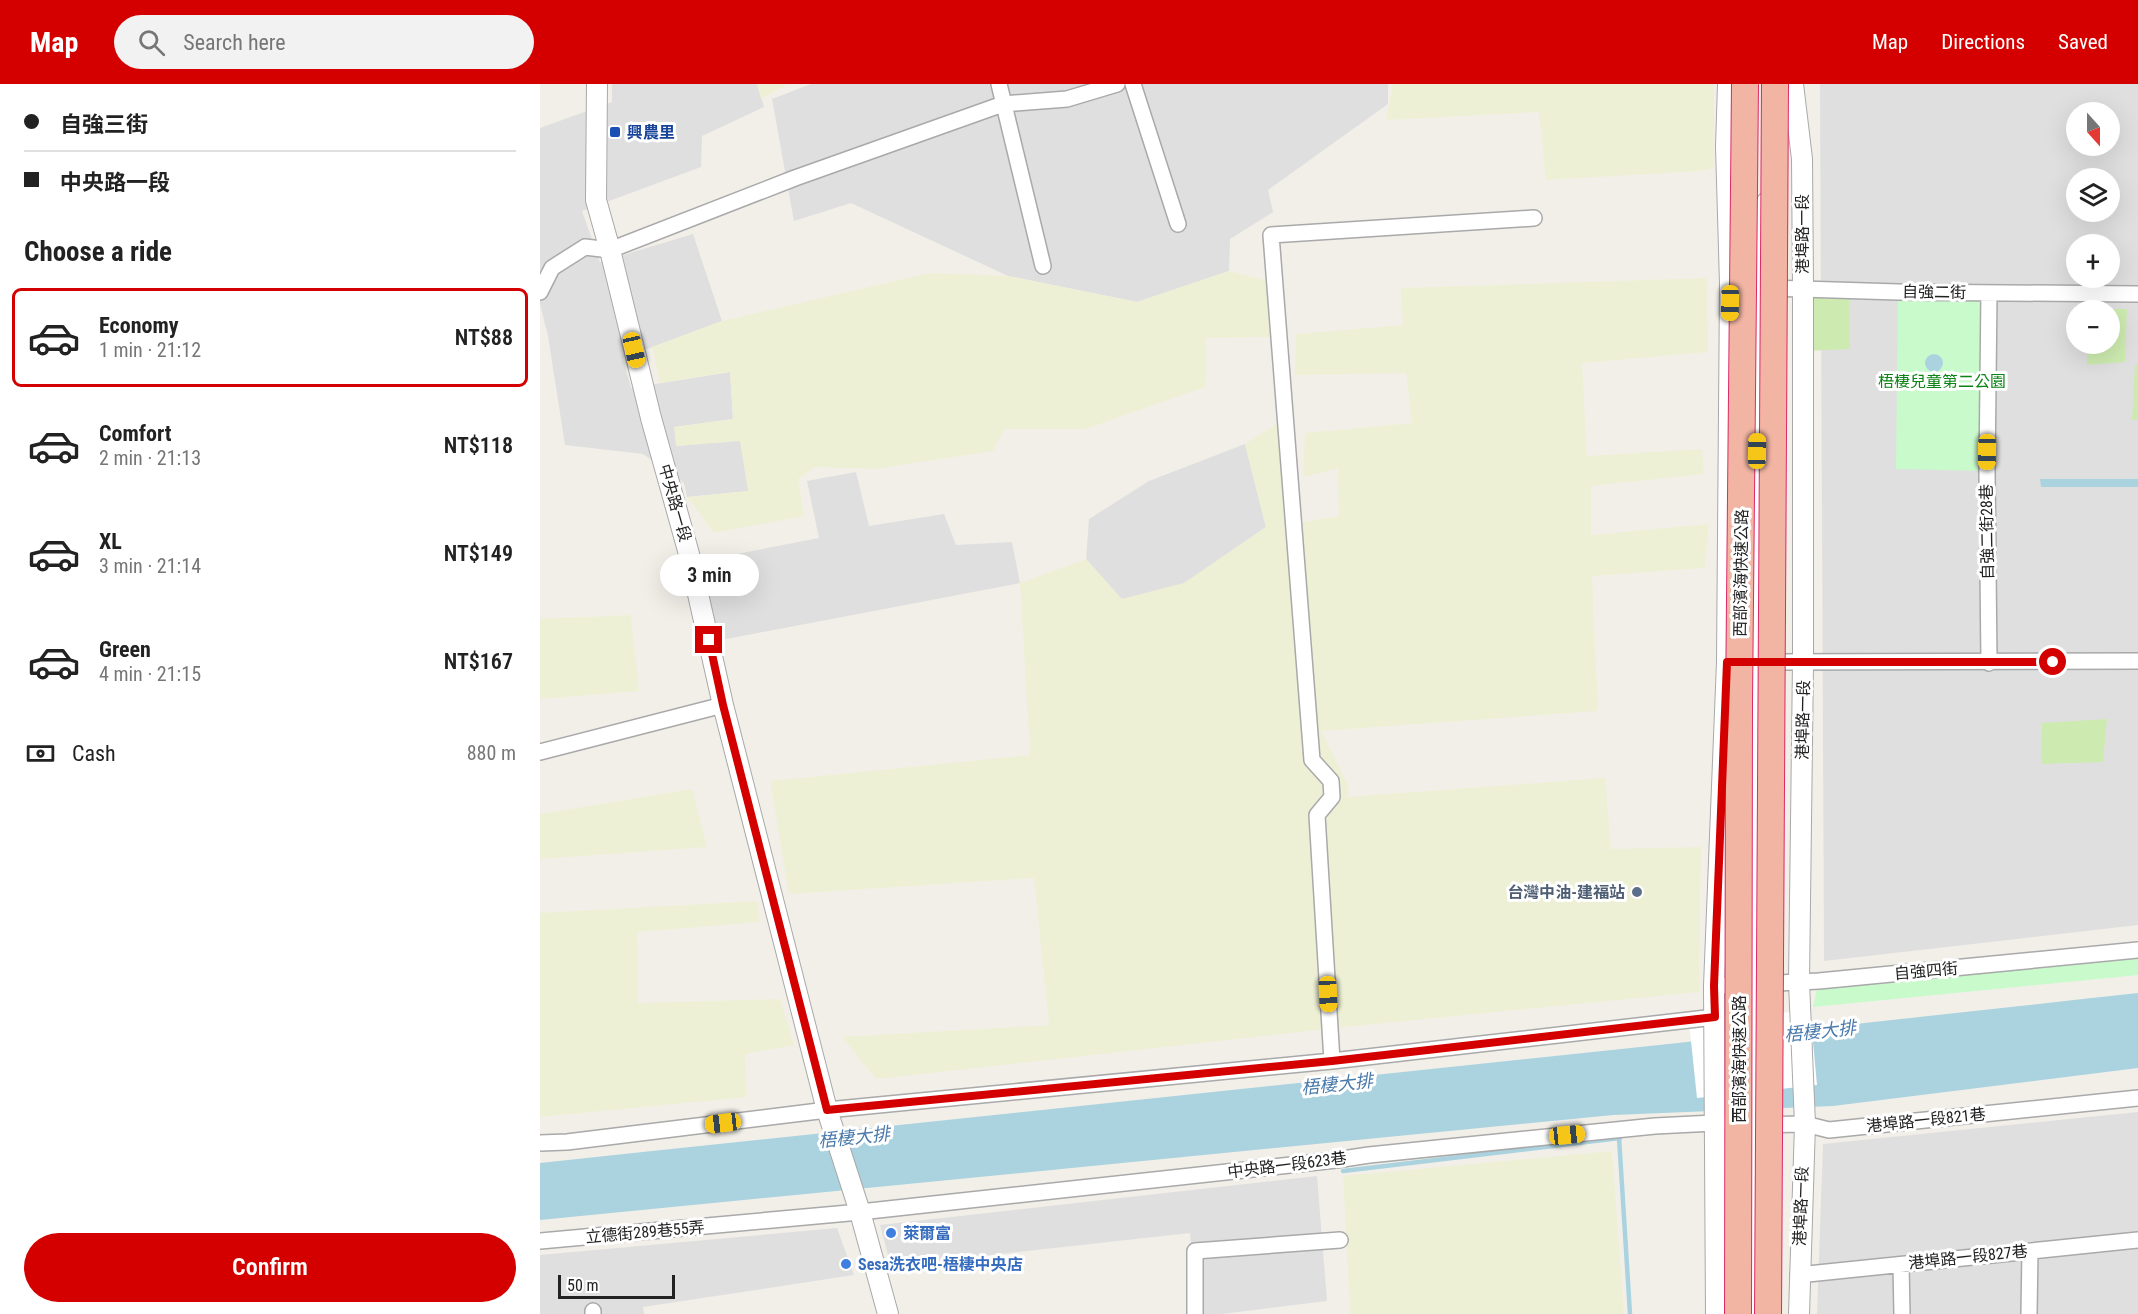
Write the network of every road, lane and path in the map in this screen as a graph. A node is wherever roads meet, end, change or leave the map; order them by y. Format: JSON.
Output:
{"nodes":[{"id":1,"x":597,"y":84,"type":"edge"},
{"id":2,"x":999,"y":84,"type":"edge"},
{"id":3,"x":1117,"y":84,"type":"edge"},
{"id":4,"x":1133,"y":84,"type":"edge"},
{"id":5,"x":1787,"y":86,"type":"edge"},
{"id":6,"x":1733,"y":87,"type":"edge"},
{"id":7,"x":1003,"y":104,"type":"junction"},
{"id":8,"x":1534,"y":218,"type":"dead end"},
{"id":9,"x":1178,"y":224,"type":"dead end"},
{"id":10,"x":1760,"y":234,"type":"junction"},
{"id":11,"x":610,"y":250,"type":"junction"},
{"id":12,"x":1043,"y":266,"type":"dead end"},
{"id":13,"x":1730,"y":284,"type":"junction"},
{"id":14,"x":1759,"y":287,"type":"junction"},
{"id":15,"x":1803,"y":288,"type":"junction"},
{"id":16,"x":540,"y":292,"type":"edge"},
{"id":17,"x":1989,"y":293,"type":"junction"},
{"id":18,"x":2138,"y":294,"type":"edge"},
{"id":19,"x":2138,"y":661,"type":"edge"},
{"id":20,"x":1727,"y":662,"type":"junction"},
{"id":21,"x":1755,"y":662,"type":"junction"},
{"id":22,"x":1803,"y":662,"type":"junction"},
{"id":23,"x":1989,"y":663,"type":"junction"},
{"id":24,"x":1770,"y":699,"type":"junction"},
{"id":25,"x":1739,"y":704,"type":"junction"},
{"id":26,"x":723,"y":705,"type":"junction"},
{"id":27,"x":540,"y":752,"type":"edge"},
{"id":28,"x":2138,"y":950,"type":"edge"},
{"id":29,"x":1799,"y":982,"type":"junction"},
{"id":30,"x":1752,"y":984,"type":"junction"},
{"id":31,"x":1714,"y":986,"type":"junction"},
{"id":32,"x":1715,"y":1017,"type":"junction"},
{"id":33,"x":1332,"y":1061,"type":"junction"},
{"id":34,"x":2138,"y":1098,"type":"edge"},
{"id":35,"x":830,"y":1119,"type":"junction"},
{"id":36,"x":1714,"y":1123,"type":"junction"},
{"id":37,"x":1805,"y":1124,"type":"junction"},
{"id":38,"x":1753,"y":1125,"type":"junction"},
{"id":39,"x":540,"y":1143,"type":"edge"},
{"id":40,"x":857,"y":1204,"type":"junction"},
{"id":41,"x":749,"y":1222,"type":"joint"},
{"id":42,"x":1341,"y":1240,"type":"dead end"},
{"id":43,"x":2138,"y":1240,"type":"edge"},
{"id":44,"x":540,"y":1241,"type":"edge"},
{"id":45,"x":2031,"y":1251,"type":"junction"},
{"id":46,"x":1901,"y":1264,"type":"junction"},
{"id":47,"x":1798,"y":1275,"type":"junction"},
{"id":48,"x":888,"y":1314,"type":"edge"},
{"id":49,"x":1195,"y":1314,"type":"edge"},
{"id":50,"x":1716,"y":1314,"type":"edge"},
{"id":51,"x":1726,"y":1314,"type":"edge"},
{"id":52,"x":1738,"y":1314,"type":"edge"},
{"id":53,"x":1752,"y":1314,"type":"edge"},
{"id":54,"x":1768,"y":1314,"type":"edge"},
{"id":55,"x":1782,"y":1314,"type":"edge"},
{"id":56,"x":1799,"y":1314,"type":"edge"},
{"id":57,"x":1902,"y":1314,"type":"edge"},
{"id":58,"x":2029,"y":1314,"type":"edge"}],
"edges":[{"from":1,"to":11,"type":"street","name":"中央路一段"},
{"from":2,"to":7,"type":"street"},
{"from":3,"to":7,"type":"street"},
{"from":4,"to":9,"type":"street"},
{"from":5,"to":10,"type":"street","name":"港埠路一段"},
{"from":5,"to":15,"type":"street","name":"港埠路一段"},
{"from":5,"to":24,"type":"highway","name":"西部濱海快速公路","bridge":true},
{"from":6,"to":10,"type":"street","name":"港埠路一段"},
{"from":6,"to":13,"type":"street"},
{"from":6,"to":25,"type":"highway","name":"西部濱海快速公路","bridge":true},
{"from":7,"to":11,"type":"street"},
{"from":7,"to":12,"type":"street"},
{"from":8,"to":33,"type":"street"},
{"from":10,"to":14,"type":"street","name":"港埠路一段"},
{"from":11,"to":16,"type":"street"},
{"from":11,"to":26,"type":"street","name":"中央路一段"},
{"from":13,"to":14,"type":"street","name":"自強二街"},
{"from":13,"to":20,"type":"street"},
{"from":14,"to":15,"type":"street","name":"自強二街"},
{"from":14,"to":21,"type":"street","name":"港埠路一段"},
{"from":15,"to":17,"type":"street","name":"自強二街"},
{"from":15,"to":22,"type":"street","name":"港埠路一段"},
{"from":17,"to":18,"type":"street","name":"自強二街"},
{"from":17,"to":23,"type":"street","name":"自強二街28巷"},
{"from":19,"to":23,"type":"street"},
{"from":20,"to":21,"type":"street"},
{"from":20,"to":31,"type":"street"},
{"from":21,"to":22,"type":"street"},
{"from":21,"to":30,"type":"street","name":"港埠路一段"},
{"from":22,"to":23,"type":"street"},
{"from":22,"to":29,"type":"street","name":"港埠路一段"},
{"from":24,"to":54,"type":"highway","name":"西部濱海快速公路","bridge":true},
{"from":24,"to":55,"type":"highway","bridge":true},
{"from":25,"to":51,"type":"highway","bridge":true},
{"from":25,"to":52,"type":"highway","name":"西部濱海快速公路","bridge":true},
{"from":26,"to":27,"type":"street"},
{"from":26,"to":35,"type":"street","name":"中央路一段"},
{"from":28,"to":29,"type":"street","name":"自強四街"},
{"from":29,"to":30,"type":"street","name":"自強四街"},
{"from":29,"to":37,"type":"street","name":"港埠路一段"},
{"from":30,"to":31,"type":"street","name":"自強四街"},
{"from":30,"to":38,"type":"street","name":"港埠路一段"},
{"from":31,"to":32,"type":"street"},
{"from":32,"to":33,"type":"street"},
{"from":32,"to":36,"type":"street"},
{"from":33,"to":35,"type":"street"},
{"from":34,"to":37,"type":"street","name":"港埠路一段821巷"},
{"from":35,"to":39,"type":"street"},
{"from":35,"to":40,"type":"street","name":"中央路一段"},
{"from":36,"to":38,"type":"street","name":"港埠路一段821巷"},
{"from":36,"to":40,"type":"street","name":"中央路一段623巷"},
{"from":36,"to":50,"type":"street"},
{"from":37,"to":38,"type":"street","name":"港埠路一段821巷"},
{"from":37,"to":47,"type":"street","name":"港埠路一段"},
{"from":38,"to":53,"type":"street","name":"港埠路一段"},
{"from":40,"to":41,"type":"street","name":"中央路一段623巷"},
{"from":40,"to":48,"type":"street"},
{"from":41,"to":44,"type":"street","name":"立德街289巷55弄"},
{"from":42,"to":49,"type":"street"},
{"from":43,"to":45,"type":"street","name":"港埠路一段827巷"},
{"from":45,"to":46,"type":"street","name":"港埠路一段827巷"},
{"from":45,"to":58,"type":"street"},
{"from":46,"to":47,"type":"street","name":"港埠路一段827巷"},
{"from":46,"to":57,"type":"street"},
{"from":47,"to":56,"type":"street","name":"港埠路一段"}]}
